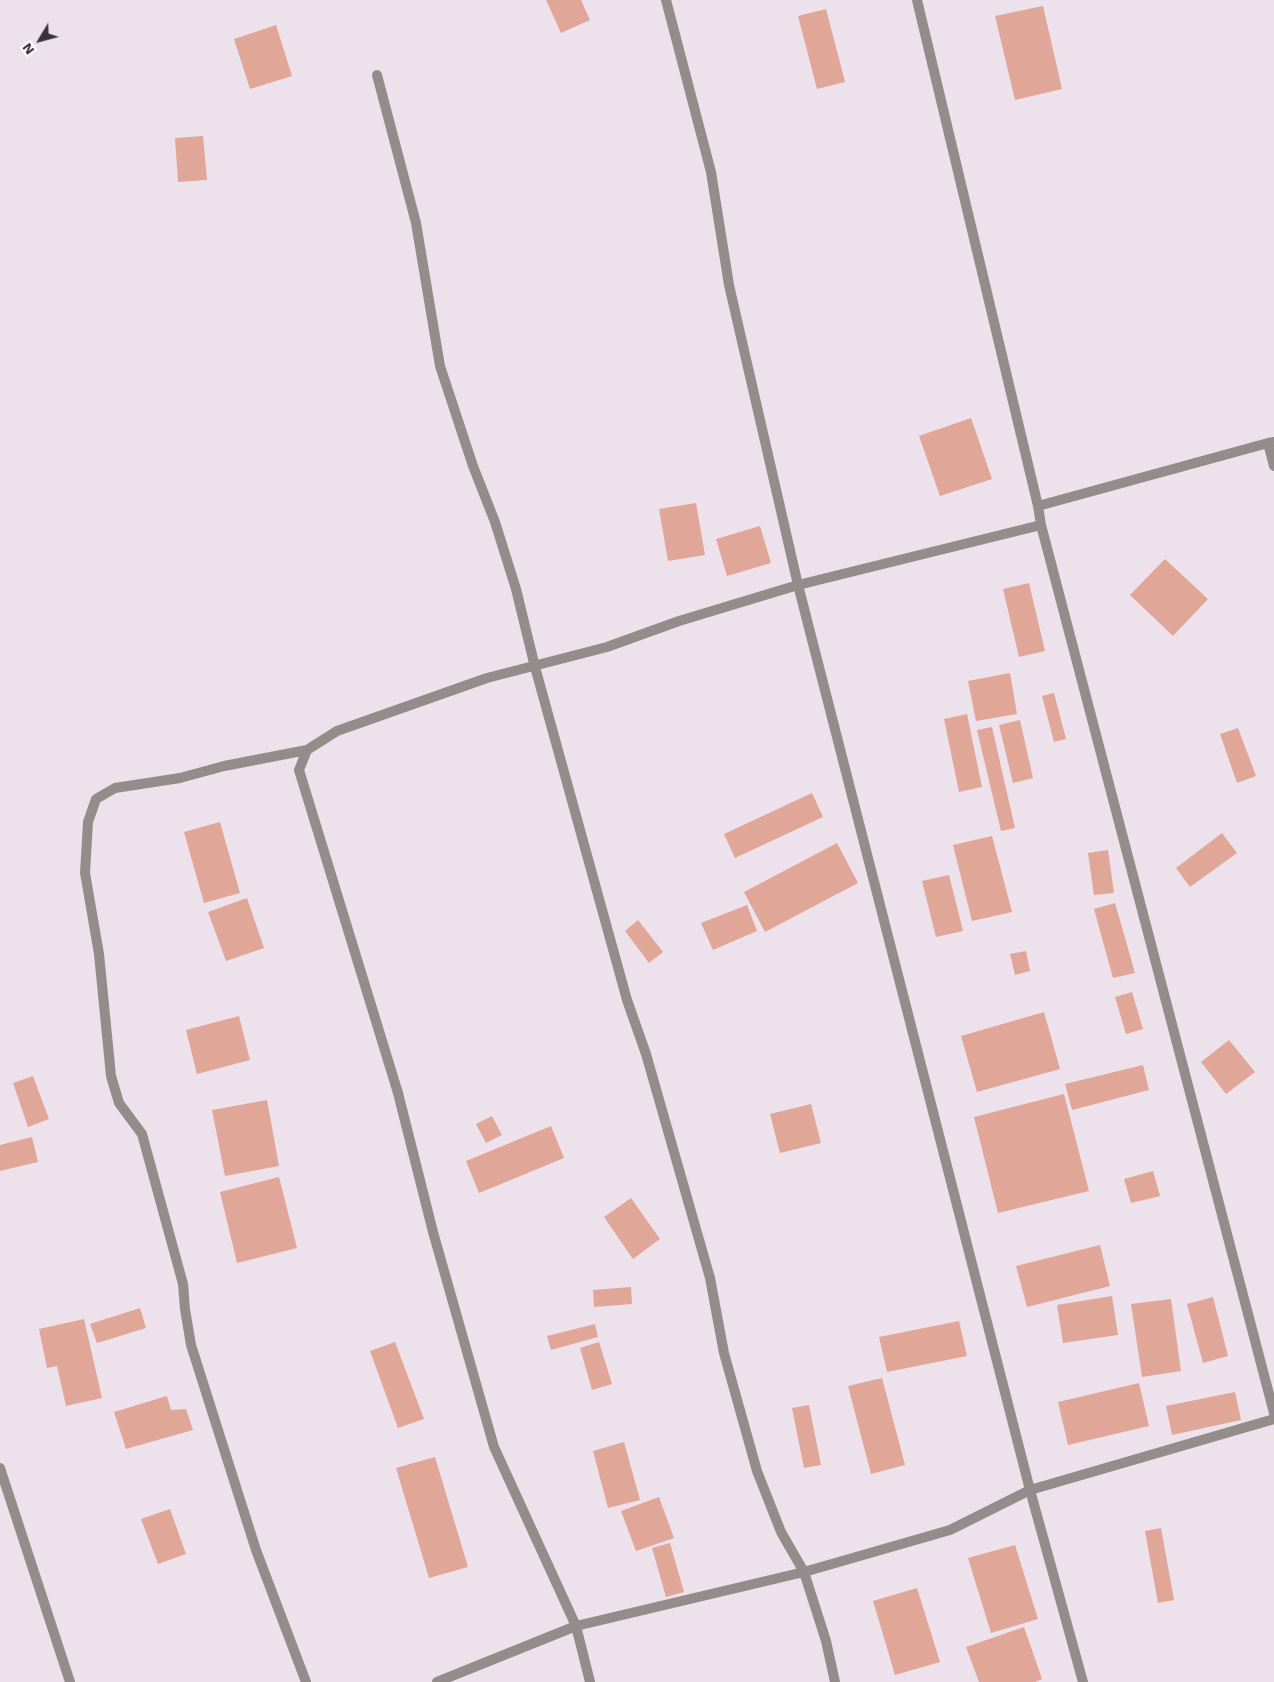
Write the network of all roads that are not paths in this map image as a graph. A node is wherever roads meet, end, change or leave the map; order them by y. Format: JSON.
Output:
{"nodes":[{"id":1,"x":666,"y":0,"type":"edge"},
{"id":2,"x":917,"y":0,"type":"edge"},
{"id":3,"x":377,"y":75,"type":"dead end"},
{"id":4,"x":1271,"y":442,"type":"edge"},
{"id":5,"x":1274,"y":466,"type":"edge"},
{"id":6,"x":1038,"y":506,"type":"junction"},
{"id":7,"x":1041,"y":525,"type":"junction"},
{"id":8,"x":798,"y":585,"type":"junction"},
{"id":9,"x":536,"y":667,"type":"junction"},
{"id":10,"x":307,"y":750,"type":"junction"},
{"id":11,"x":1274,"y":1413,"type":"edge"},
{"id":12,"x":1274,"y":1419,"type":"edge"},
{"id":13,"x":0,"y":1468,"type":"edge"},
{"id":14,"x":1030,"y":1490,"type":"junction"},
{"id":15,"x":804,"y":1572,"type":"junction"},
{"id":16,"x":576,"y":1626,"type":"junction"},
{"id":17,"x":70,"y":1682,"type":"edge"},
{"id":18,"x":306,"y":1682,"type":"edge"},
{"id":19,"x":437,"y":1682,"type":"edge"},
{"id":20,"x":590,"y":1682,"type":"edge"},
{"id":21,"x":835,"y":1682,"type":"edge"},
{"id":22,"x":1083,"y":1682,"type":"edge"}],
"edges":[{"from":1,"to":8,"type":"street"},
{"from":2,"to":6,"type":"street"},
{"from":3,"to":9,"type":"street"},
{"from":4,"to":5,"type":"street"},
{"from":4,"to":6,"type":"street"},
{"from":6,"to":7,"type":"street"},
{"from":7,"to":8,"type":"street"},
{"from":7,"to":11,"type":"street"},
{"from":8,"to":9,"type":"street"},
{"from":8,"to":14,"type":"street"},
{"from":9,"to":10,"type":"street"},
{"from":9,"to":15,"type":"street"},
{"from":10,"to":16,"type":"street"},
{"from":10,"to":18,"type":"street"},
{"from":12,"to":14,"type":"street"},
{"from":13,"to":17,"type":"street"},
{"from":14,"to":15,"type":"street"},
{"from":14,"to":22,"type":"street"},
{"from":15,"to":16,"type":"street"},
{"from":15,"to":21,"type":"street"},
{"from":16,"to":19,"type":"street"},
{"from":16,"to":20,"type":"street"}]}
